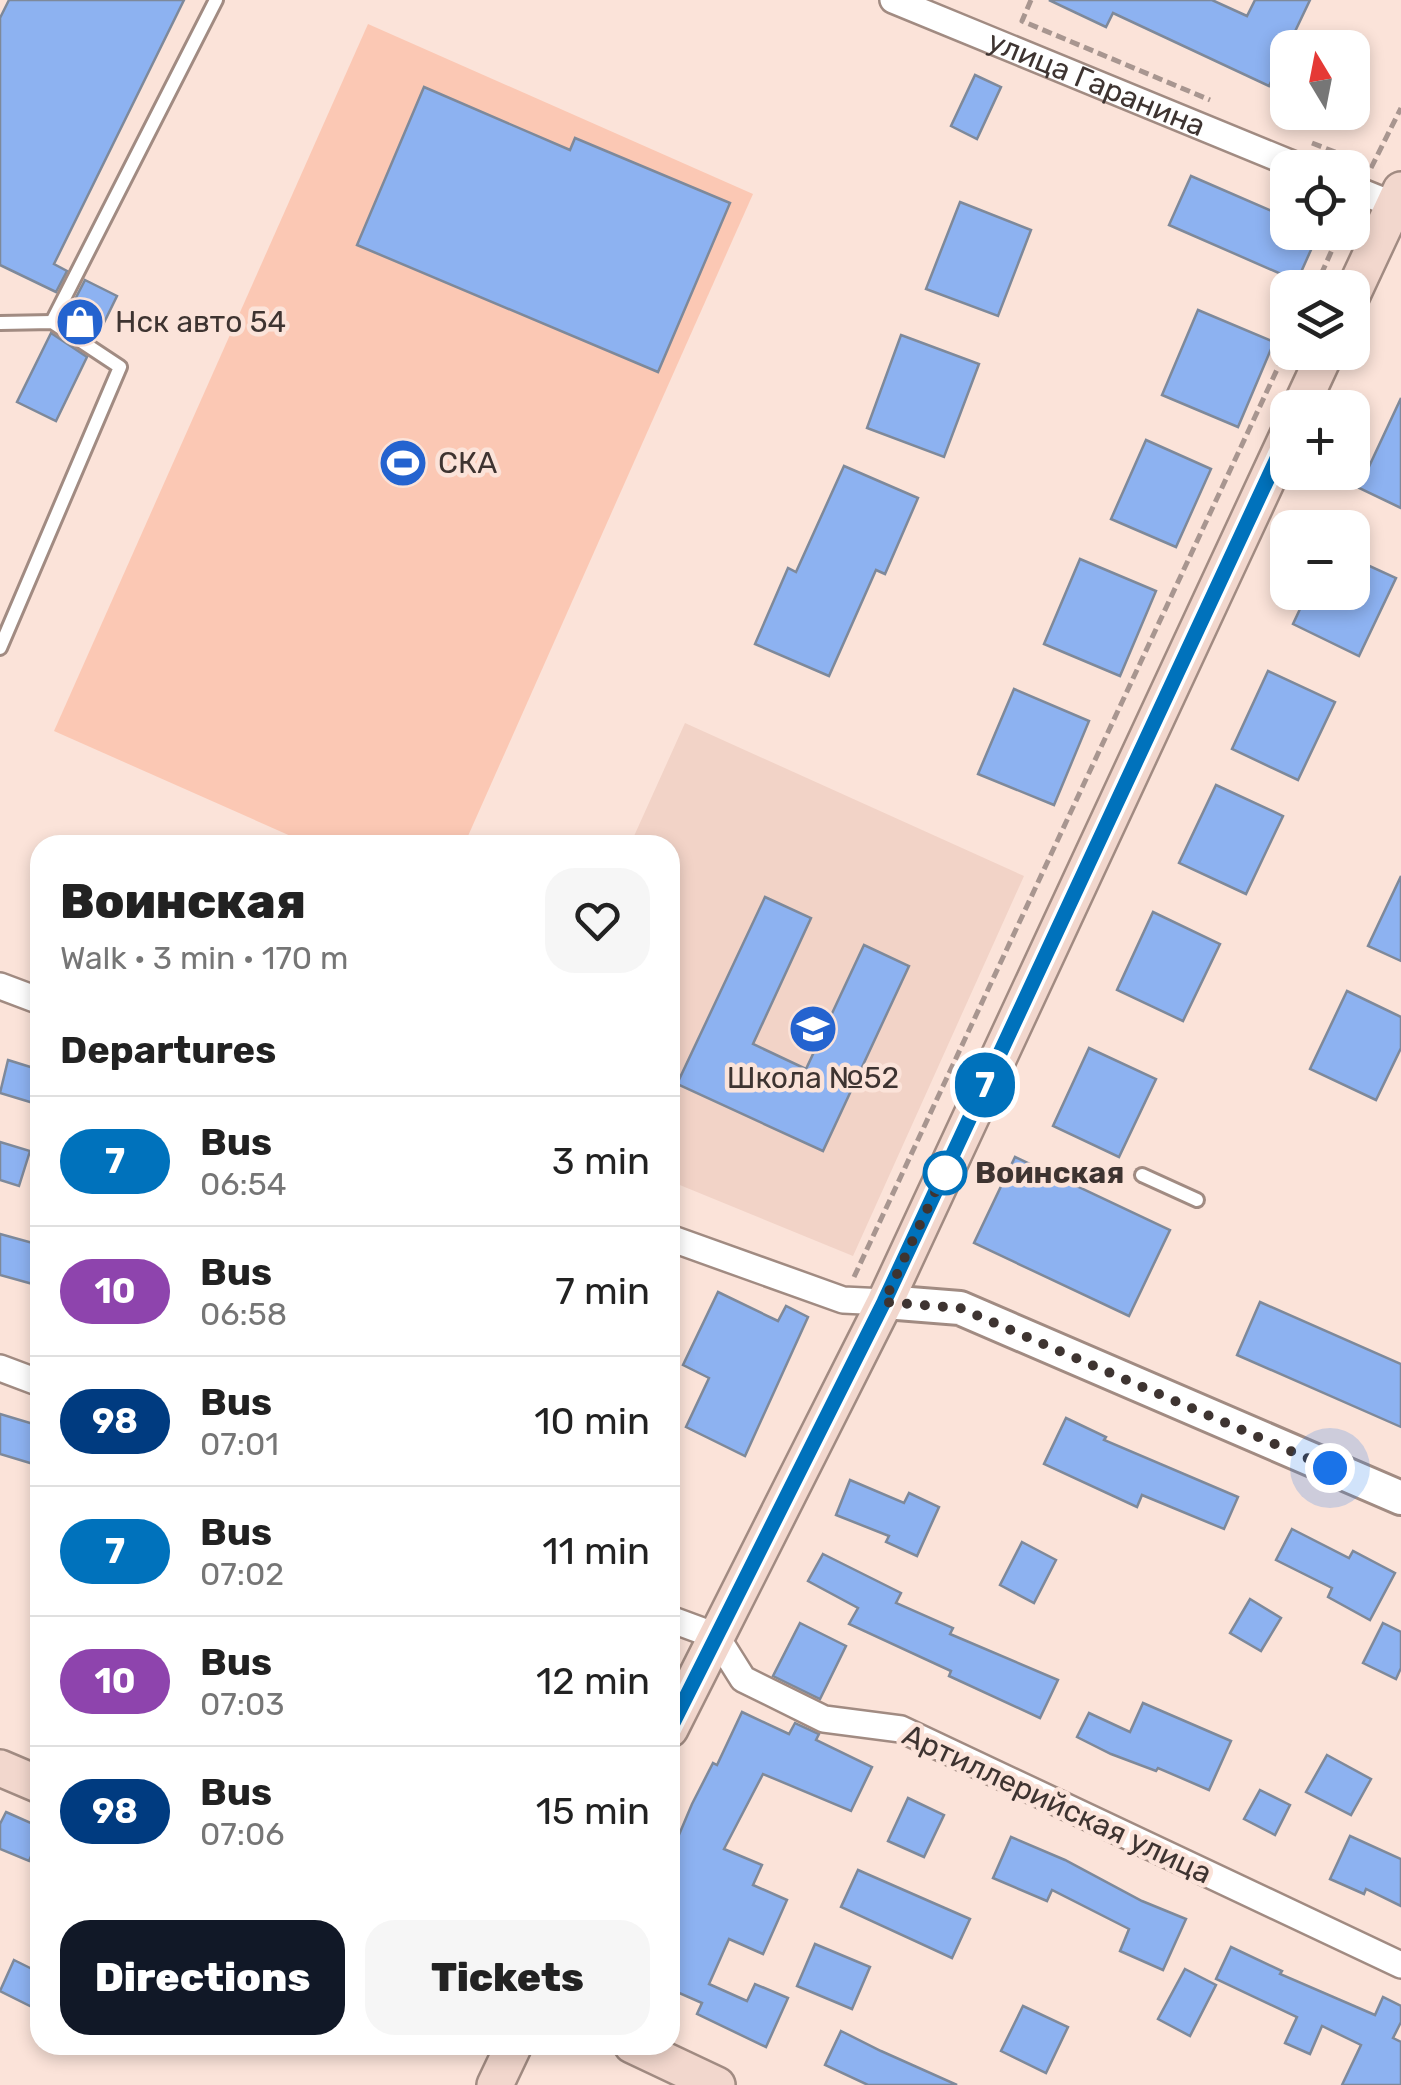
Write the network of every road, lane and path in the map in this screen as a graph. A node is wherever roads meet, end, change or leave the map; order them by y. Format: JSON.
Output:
{"nodes":[{"id":1,"x":216,"y":0,"type":"edge"},
{"id":2,"x":893,"y":0,"type":"edge"},
{"id":3,"x":1031,"y":0,"type":"edge"},
{"id":4,"x":1224,"y":106,"type":"dead end"},
{"id":5,"x":1401,"y":108,"type":"edge"},
{"id":6,"x":1298,"y":136,"type":"dead end"},
{"id":7,"x":1270,"y":155,"type":"edge"},
{"id":8,"x":1372,"y":167,"type":"junction"},
{"id":9,"x":1370,"y":170,"type":"edge"},
{"id":10,"x":1370,"y":194,"type":"edge"},
{"id":11,"x":1399,"y":201,"type":"edge"},
{"id":12,"x":1364,"y":270,"type":"edge"},
{"id":13,"x":52,"y":322,"type":"junction"},
{"id":14,"x":0,"y":323,"type":"edge"},
{"id":15,"x":1277,"y":370,"type":"edge"},
{"id":16,"x":1270,"y":474,"type":"edge"},
{"id":17,"x":0,"y":648,"type":"edge"},
{"id":18,"x":0,"y":986,"type":"edge"},
{"id":19,"x":30,"y":997,"type":"edge"},
{"id":20,"x":1142,"y":1175,"type":"dead end"},
{"id":21,"x":1198,"y":1200,"type":"dead end"},
{"id":22,"x":680,"y":1242,"type":"edge"},
{"id":23,"x":843,"y":1300,"type":"junction"},
{"id":24,"x":884,"y":1302,"type":"junction"},
{"id":25,"x":0,"y":1368,"type":"edge"},
{"id":26,"x":30,"y":1379,"type":"edge"},
{"id":27,"x":1401,"y":1498,"type":"edge"},
{"id":28,"x":680,"y":1623,"type":"edge"},
{"id":29,"x":716,"y":1636,"type":"junction"},
{"id":30,"x":680,"y":1708,"type":"edge"},
{"id":31,"x":0,"y":1768,"type":"edge"},
{"id":32,"x":30,"y":1781,"type":"edge"},
{"id":33,"x":1401,"y":1965,"type":"edge"},
{"id":34,"x":509,"y":2055,"type":"edge"},
{"id":35,"x":653,"y":2055,"type":"edge"},
{"id":36,"x":714,"y":2084,"type":"edge"},
{"id":37,"x":495,"y":2085,"type":"edge"}],
"edges":[{"from":1,"to":13,"type":"lane"},
{"from":2,"to":7,"type":"street","name":"улица Гаранина"},
{"from":3,"to":4,"type":"path"},
{"from":5,"to":8,"type":"path"},
{"from":6,"to":8,"type":"path"},
{"from":8,"to":9,"type":"path"},
{"from":10,"to":11,"type":"street"},
{"from":11,"to":12,"type":"main road"},
{"from":13,"to":14,"type":"lane"},
{"from":13,"to":17,"type":"lane"},
{"from":15,"to":23,"type":"path"},
{"from":16,"to":24,"type":"main road"},
{"from":18,"to":19,"type":"street"},
{"from":20,"to":21,"type":"lane"},
{"from":22,"to":23,"type":"street"},
{"from":23,"to":24,"type":"street"},
{"from":24,"to":27,"type":"street"},
{"from":24,"to":29,"type":"main road"},
{"from":25,"to":26,"type":"street"},
{"from":28,"to":29,"type":"street"},
{"from":29,"to":30,"type":"main road"},
{"from":29,"to":33,"type":"street","name":"Артиллерийская улица"},
{"from":31,"to":32,"type":"main road"},
{"from":34,"to":37,"type":"main road"},
{"from":35,"to":36,"type":"main road"}]}
